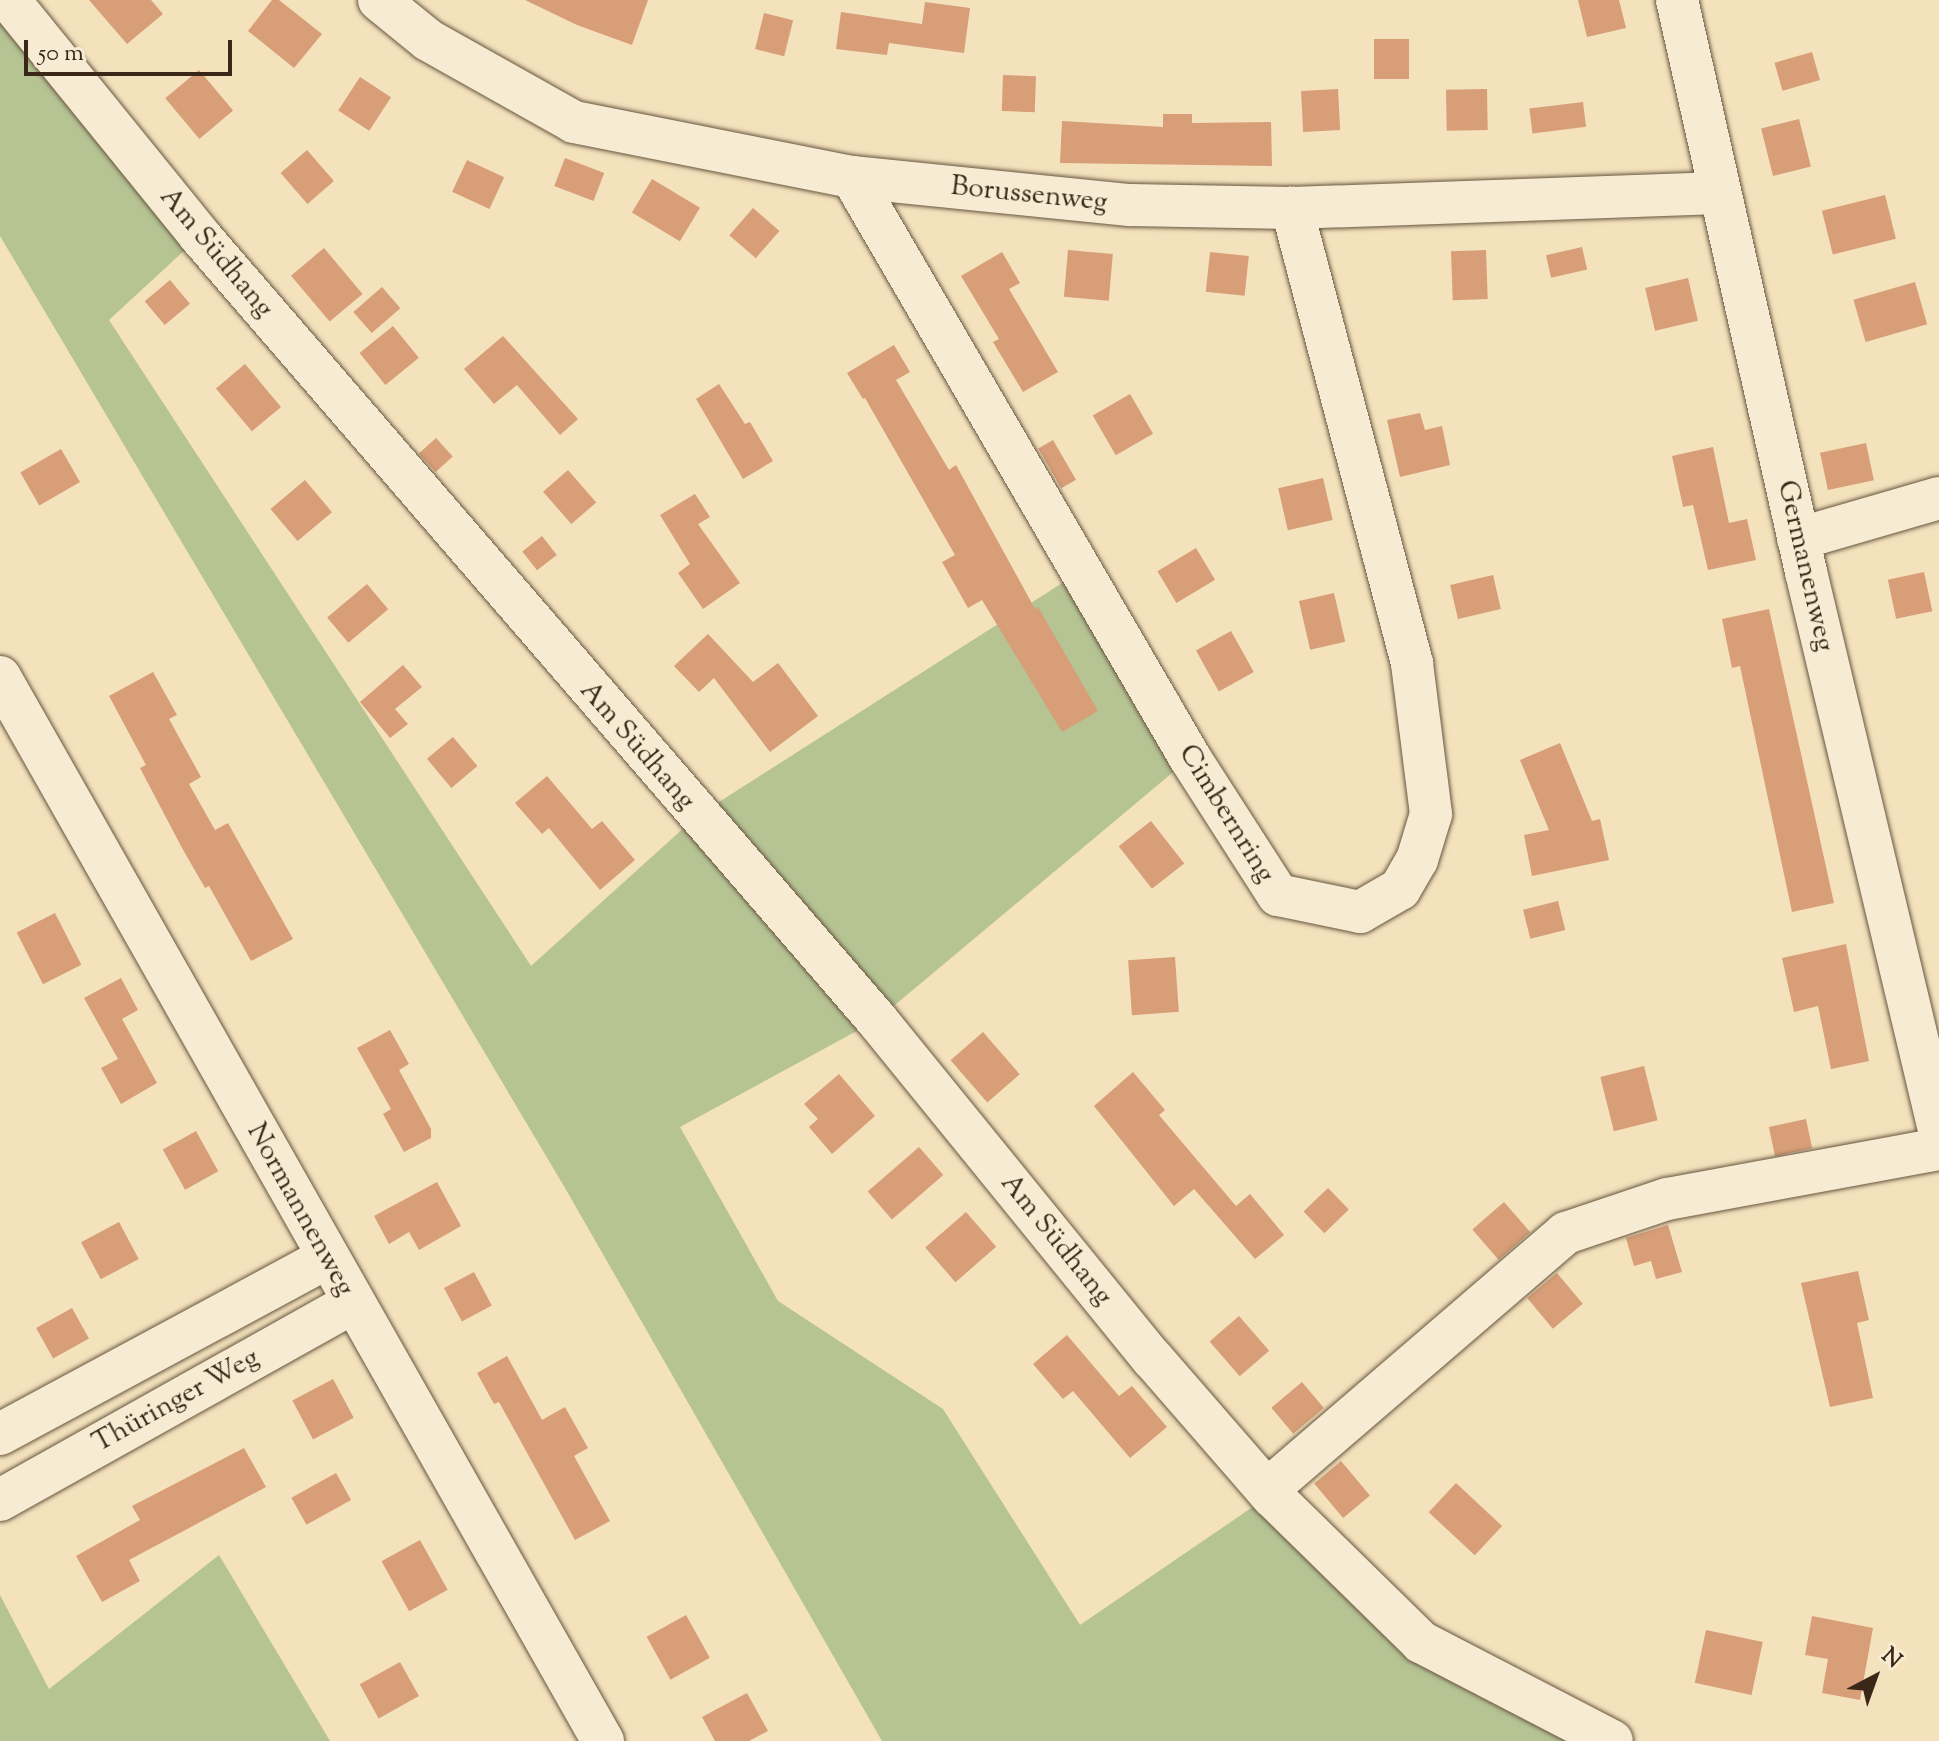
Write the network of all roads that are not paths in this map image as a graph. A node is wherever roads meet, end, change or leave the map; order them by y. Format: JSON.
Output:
{"nodes":[{"id":1,"x":9,"y":0,"type":"edge"},
{"id":2,"x":379,"y":0,"type":"edge"},
{"id":3,"x":1677,"y":0,"type":"edge"},
{"id":4,"x":852,"y":177,"type":"junction"},
{"id":5,"x":1720,"y":193,"type":"junction"},
{"id":6,"x":1292,"y":208,"type":"junction"},
{"id":7,"x":1939,"y":498,"type":"edge"},
{"id":8,"x":1798,"y":539,"type":"junction"},
{"id":9,"x":0,"y":677,"type":"edge"},
{"id":10,"x":1939,"y":1130,"type":"edge"},
{"id":11,"x":1939,"y":1149,"type":"edge"},
{"id":12,"x":327,"y":1258,"type":"junction"},
{"id":13,"x":352,"y":1303,"type":"junction"},
{"id":14,"x":0,"y":1434,"type":"edge"},
{"id":15,"x":1267,"y":1490,"type":"junction"},
{"id":16,"x":0,"y":1500,"type":"edge"},
{"id":17,"x":1605,"y":1740,"type":"edge"},
{"id":18,"x":603,"y":1741,"type":"edge"}],
"edges":[{"from":1,"to":15,"type":"street","name":"Am Südhang"},
{"from":2,"to":4,"type":"street","name":"Borussenweg"},
{"from":3,"to":5,"type":"street","name":"Germanenweg"},
{"from":4,"to":6,"type":"street","name":"Borussenweg"},
{"from":4,"to":6,"type":"street","name":"Cimbernring"},
{"from":5,"to":6,"type":"street","name":"Borussenweg"},
{"from":5,"to":8,"type":"street","name":"Germanenweg"},
{"from":7,"to":8,"type":"street"},
{"from":8,"to":10,"type":"street","name":"Germanenweg"},
{"from":9,"to":12,"type":"street","name":"Normannenweg"},
{"from":11,"to":15,"type":"street"},
{"from":12,"to":13,"type":"street","name":"Normannenweg"},
{"from":12,"to":14,"type":"street","name":"Thüringer Weg"},
{"from":13,"to":16,"type":"street","name":"Thüringer Weg"},
{"from":13,"to":18,"type":"street","name":"Normannenweg"},
{"from":15,"to":17,"type":"street","name":"Am Südhang"}]}
